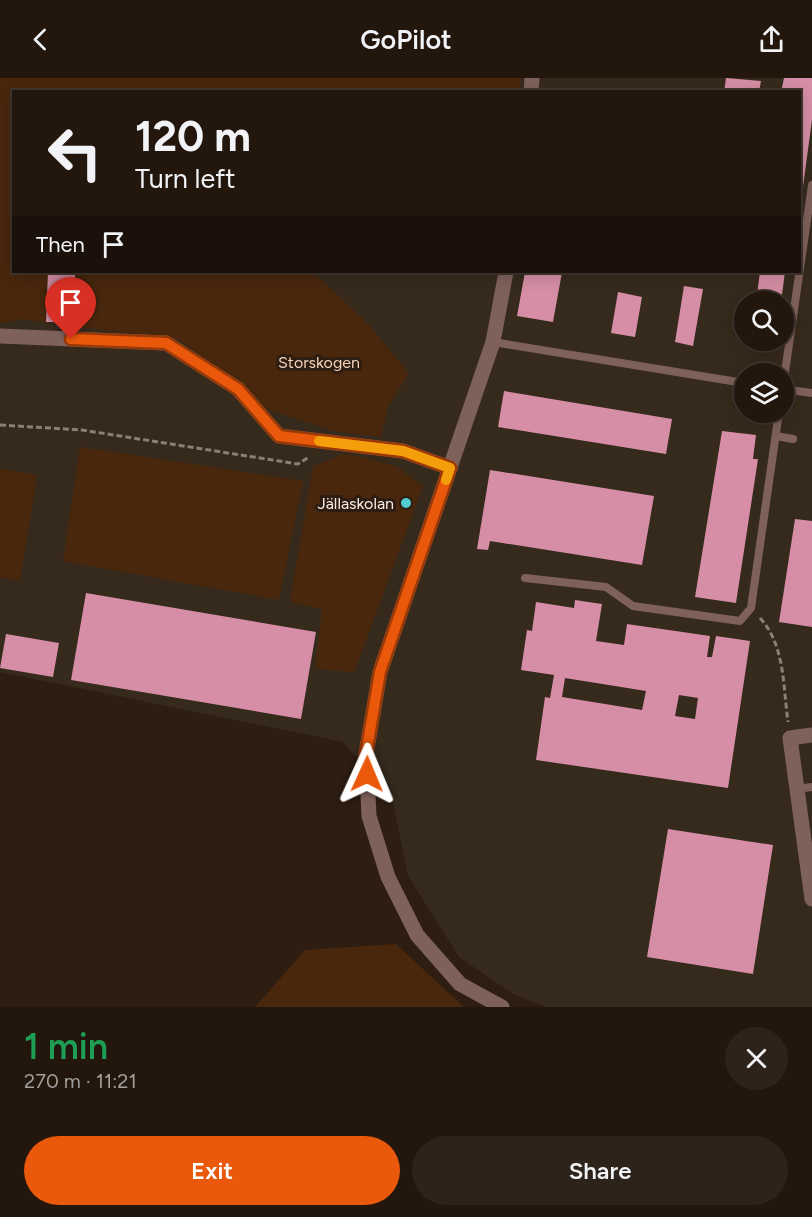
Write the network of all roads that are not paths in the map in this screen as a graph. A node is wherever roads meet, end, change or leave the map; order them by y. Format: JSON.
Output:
{"nodes":[{"id":1,"x":812,"y":185,"type":"edge"},
{"id":2,"x":801,"y":262,"type":"edge"},
{"id":3,"x":506,"y":273,"type":"edge"},
{"id":4,"x":799,"y":273,"type":"edge"},
{"id":5,"x":0,"y":336,"type":"edge"},
{"id":6,"x":493,"y":342,"type":"junction"},
{"id":7,"x":786,"y":363,"type":"edge"},
{"id":8,"x":734,"y":380,"type":"edge"},
{"id":9,"x":794,"y":389,"type":"edge"},
{"id":10,"x":812,"y":393,"type":"edge"},
{"id":11,"x":778,"y":423,"type":"edge"},
{"id":12,"x":776,"y":436,"type":"junction"},
{"id":13,"x":793,"y":439,"type":"dead end"},
{"id":14,"x":450,"y":468,"type":"junction"},
{"id":15,"x":525,"y":578,"type":"dead end"},
{"id":16,"x":812,"y":735,"type":"edge"},
{"id":17,"x":804,"y":788,"type":"edge"},
{"id":18,"x":812,"y":899,"type":"edge"},
{"id":19,"x":502,"y":1007,"type":"edge"}],
"edges":[{"from":1,"to":2,"type":"lane"},
{"from":3,"to":6,"type":"street"},
{"from":4,"to":7,"type":"lane"},
{"from":5,"to":14,"type":"street"},
{"from":6,"to":8,"type":"lane"},
{"from":6,"to":14,"type":"street"},
{"from":9,"to":10,"type":"lane"},
{"from":11,"to":12,"type":"lane"},
{"from":12,"to":13,"type":"lane"},
{"from":12,"to":15,"type":"lane"},
{"from":14,"to":19,"type":"street"},
{"from":16,"to":17,"type":"street"},
{"from":17,"to":18,"type":"street"}]}
